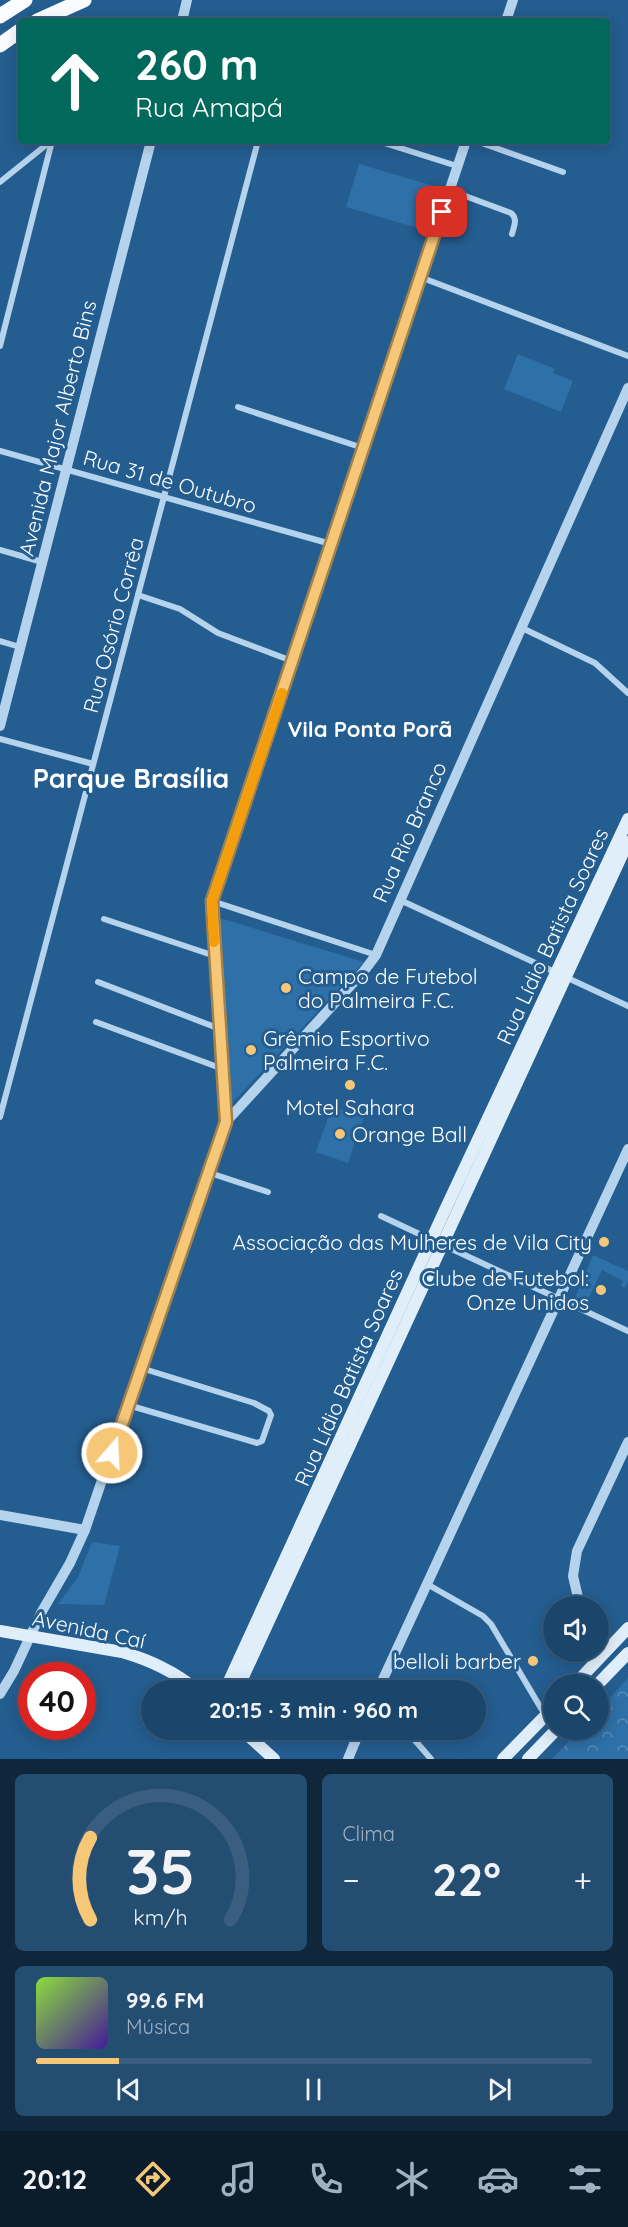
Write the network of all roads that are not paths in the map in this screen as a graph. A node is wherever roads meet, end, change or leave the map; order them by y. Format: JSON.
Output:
{"nodes":[{"id":1,"x":25,"y":0,"type":"edge"},
{"id":2,"x":84,"y":0,"type":"edge"},
{"id":3,"x":188,"y":0,"type":"edge"},
{"id":4,"x":513,"y":0,"type":"edge"},
{"id":5,"x":0,"y":16,"type":"edge"},
{"id":6,"x":44,"y":18,"type":"edge"},
{"id":7,"x":183,"y":18,"type":"edge"},
{"id":8,"x":507,"y":18,"type":"edge"},
{"id":9,"x":18,"y":32,"type":"edge"},
{"id":10,"x":0,"y":45,"type":"edge"},
{"id":11,"x":47,"y":144,"type":"edge"},
{"id":12,"x":50,"y":144,"type":"edge"},
{"id":13,"x":150,"y":144,"type":"edge"},
{"id":14,"x":257,"y":144,"type":"edge"},
{"id":15,"x":387,"y":144,"type":"edge"},
{"id":16,"x":465,"y":144,"type":"edge"},
{"id":17,"x":484,"y":144,"type":"edge"},
{"id":18,"x":457,"y":166,"type":"junction"},
{"id":19,"x":563,"y":172,"type":"dead end"},
{"id":20,"x":0,"y":182,"type":"edge"},
{"id":21,"x":449,"y":190,"type":"junction"},
{"id":22,"x":512,"y":234,"type":"dead end"},
{"id":23,"x":420,"y":277,"type":"junction"},
{"id":24,"x":0,"y":346,"type":"edge"},
{"id":25,"x":628,"y":356,"type":"edge"},
{"id":26,"x":628,"y":388,"type":"edge"},
{"id":27,"x":238,"y":407,"type":"dead end"},
{"id":28,"x":363,"y":448,"type":"junction"},
{"id":29,"x":0,"y":451,"type":"edge"},
{"id":30,"x":66,"y":470,"type":"junction"},
{"id":31,"x":164,"y":497,"type":"junction"},
{"id":32,"x":332,"y":543,"type":"junction"},
{"id":33,"x":0,"y":550,"type":"edge"},
{"id":34,"x":42,"y":562,"type":"junction"},
{"id":35,"x":138,"y":595,"type":"junction"},
{"id":36,"x":522,"y":628,"type":"junction"},
{"id":37,"x":0,"y":641,"type":"edge"},
{"id":38,"x":20,"y":647,"type":"junction"},
{"id":39,"x":292,"y":661,"type":"junction"},
{"id":40,"x":628,"y":693,"type":"edge"},
{"id":41,"x":0,"y":726,"type":"edge"},
{"id":42,"x":0,"y":739,"type":"edge"},
{"id":43,"x":93,"y":765,"type":"junction"},
{"id":44,"x":628,"y":819,"type":"edge"},
{"id":45,"x":628,"y":843,"type":"edge"},
{"id":46,"x":616,"y":857,"type":"junction"},
{"id":47,"x":400,"y":900,"type":"junction"},
{"id":48,"x":212,"y":901,"type":"junction"},
{"id":49,"x":104,"y":919,"type":"dead end"},
{"id":50,"x":376,"y":955,"type":"junction"},
{"id":51,"x":215,"y":956,"type":"junction"},
{"id":52,"x":562,"y":975,"type":"junction"},
{"id":53,"x":98,"y":982,"type":"dead end"},
{"id":54,"x":628,"y":1006,"type":"edge"},
{"id":55,"x":96,"y":1022,"type":"dead end"},
{"id":56,"x":220,"y":1029,"type":"junction"},
{"id":57,"x":223,"y":1069,"type":"junction"},
{"id":58,"x":2,"y":1102,"type":"edge"},
{"id":59,"x":0,"y":1117,"type":"edge"},
{"id":60,"x":226,"y":1122,"type":"junction"},
{"id":61,"x":628,"y":1149,"type":"edge"},
{"id":62,"x":478,"y":1153,"type":"junction"},
{"id":63,"x":207,"y":1172,"type":"junction"},
{"id":64,"x":268,"y":1192,"type":"dead end"},
{"id":65,"x":381,"y":1216,"type":"dead end"},
{"id":66,"x":431,"y":1240,"type":"junction"},
{"id":67,"x":444,"y":1245,"type":"junction"},
{"id":68,"x":558,"y":1299,"type":"junction"},
{"id":69,"x":407,"y":1308,"type":"junction"},
{"id":70,"x":628,"y":1331,"type":"edge"},
{"id":71,"x":141,"y":1368,"type":"junction"},
{"id":72,"x":128,"y":1405,"type":"junction"},
{"id":73,"x":628,"y":1442,"type":"edge"},
{"id":74,"x":0,"y":1515,"type":"edge"},
{"id":75,"x":85,"y":1530,"type":"junction"},
{"id":76,"x":426,"y":1584,"type":"junction"},
{"id":77,"x":578,"y":1596,"type":"edge"},
{"id":78,"x":628,"y":1628,"type":"edge"},
{"id":79,"x":0,"y":1631,"type":"edge"},
{"id":80,"x":31,"y":1636,"type":"junction"},
{"id":81,"x":252,"y":1646,"type":"junction"},
{"id":82,"x":609,"y":1646,"type":"edge"},
{"id":83,"x":628,"y":1653,"type":"edge"},
{"id":84,"x":593,"y":1662,"type":"edge"},
{"id":85,"x":602,"y":1662,"type":"edge"},
{"id":86,"x":583,"y":1674,"type":"edge"},
{"id":87,"x":608,"y":1674,"type":"joint"},
{"id":88,"x":183,"y":1680,"type":"edge"},
{"id":89,"x":231,"y":1680,"type":"edge"},
{"id":90,"x":240,"y":1680,"type":"edge"},
{"id":91,"x":383,"y":1680,"type":"edge"},
{"id":92,"x":0,"y":1694,"type":"edge"},
{"id":93,"x":543,"y":1702,"type":"edge"},
{"id":94,"x":543,"y":1717,"type":"edge"},
{"id":95,"x":253,"y":1740,"type":"edge"},
{"id":96,"x":356,"y":1740,"type":"edge"},
{"id":97,"x":415,"y":1740,"type":"edge"},
{"id":98,"x":546,"y":1740,"type":"edge"},
{"id":99,"x":274,"y":1759,"type":"edge"},
{"id":100,"x":348,"y":1759,"type":"edge"},
{"id":101,"x":431,"y":1759,"type":"edge"},
{"id":102,"x":503,"y":1759,"type":"edge"},
{"id":103,"x":528,"y":1759,"type":"edge"}],
"edges":[{"from":1,"to":5,"type":"main road"},
{"from":2,"to":6,"type":"main road"},
{"from":3,"to":7,"type":"street"},
{"from":4,"to":8,"type":"street"},
{"from":9,"to":10,"type":"main road"},
{"from":11,"to":20,"type":"street"},
{"from":12,"to":24,"type":"street"},
{"from":13,"to":30,"type":"street","name":"Avenida Major Alberto Bins"},
{"from":14,"to":31,"type":"street","name":"Rua Osório Corrêa"},
{"from":15,"to":18,"type":"street"},
{"from":16,"to":18,"type":"street"},
{"from":17,"to":19,"type":"street"},
{"from":18,"to":21,"type":"street"},
{"from":21,"to":22,"type":"street"},
{"from":21,"to":23,"type":"street"},
{"from":23,"to":25,"type":"street"},
{"from":23,"to":28,"type":"street"},
{"from":26,"to":36,"type":"street","name":"Rua Rio Branco"},
{"from":27,"to":28,"type":"street"},
{"from":28,"to":32,"type":"street"},
{"from":29,"to":30,"type":"street","name":"Rua 31 de Outubro"},
{"from":30,"to":31,"type":"street","name":"Rua 31 de Outubro"},
{"from":30,"to":34,"type":"street","name":"Avenida Major Alberto Bins"},
{"from":31,"to":32,"type":"street","name":"Rua 31 de Outubro"},
{"from":31,"to":35,"type":"street","name":"Rua Osório Corrêa"},
{"from":32,"to":39,"type":"street"},
{"from":33,"to":34,"type":"street"},
{"from":34,"to":38,"type":"street","name":"Avenida Major Alberto Bins"},
{"from":35,"to":39,"type":"street"},
{"from":35,"to":43,"type":"street","name":"Rua Osório Corrêa"},
{"from":36,"to":40,"type":"street"},
{"from":36,"to":47,"type":"street","name":"Rua Rio Branco"},
{"from":37,"to":38,"type":"street"},
{"from":38,"to":41,"type":"street","name":"Avenida Major Alberto Bins"},
{"from":39,"to":48,"type":"street"},
{"from":42,"to":43,"type":"street"},
{"from":43,"to":58,"type":"street","name":"Rua Osório Corrêa"},
{"from":44,"to":46,"type":"main road","name":"Rua Lídio Batista Soares"},
{"from":45,"to":46,"type":"main road","name":"Rua Lídio Batista Soares"},
{"from":46,"to":52,"type":"main road","name":"Rua Lídio Batista Soares"},
{"from":47,"to":50,"type":"street","name":"Rua Rio Branco"},
{"from":47,"to":52,"type":"street"},
{"from":48,"to":50,"type":"street"},
{"from":48,"to":51,"type":"street"},
{"from":49,"to":51,"type":"street"},
{"from":50,"to":60,"type":"street","name":"Rua Rio Branco"},
{"from":51,"to":56,"type":"street"},
{"from":52,"to":54,"type":"street"},
{"from":52,"to":62,"type":"main road","name":"Rua Lídio Batista Soares"},
{"from":53,"to":56,"type":"street"},
{"from":55,"to":57,"type":"street"},
{"from":56,"to":57,"type":"street"},
{"from":57,"to":60,"type":"street"},
{"from":58,"to":59,"type":"street","name":"Rua Osório Corrêa"},
{"from":60,"to":63,"type":"street"},
{"from":61,"to":68,"type":"street"},
{"from":62,"to":66,"type":"main road","name":"Rua Lídio Batista Soares"},
{"from":62,"to":67,"type":"main road","name":"Rua Lídio Batista Soares"},
{"from":63,"to":64,"type":"street"},
{"from":63,"to":71,"type":"street"},
{"from":65,"to":66,"type":"street"},
{"from":66,"to":67,"type":"street"},
{"from":66,"to":69,"type":"main road","name":"Rua Lídio Batista Soares"},
{"from":67,"to":68,"type":"street"},
{"from":67,"to":69,"type":"main road","name":"Rua Lídio Batista Soares"},
{"from":68,"to":70,"type":"street"},
{"from":68,"to":76,"type":"street"},
{"from":69,"to":81,"type":"main road","name":"Rua Lídio Batista Soares"},
{"from":71,"to":72,"type":"street"},
{"from":71,"to":72,"type":"street"},
{"from":72,"to":75,"type":"street"},
{"from":73,"to":77,"type":"street"},
{"from":74,"to":75,"type":"street"},
{"from":75,"to":80,"type":"street"},
{"from":76,"to":91,"type":"street"},
{"from":76,"to":93,"type":"street"},
{"from":78,"to":82,"type":"main road"},
{"from":79,"to":80,"type":"main road","name":"Avenida Caí"},
{"from":80,"to":88,"type":"main road","name":"Avenida Caí"},
{"from":80,"to":92,"type":"street"},
{"from":81,"to":89,"type":"main road","name":"Rua Lídio Batista Soares"},
{"from":81,"to":90,"type":"main road","name":"Rua Lídio Batista Soares"},
{"from":83,"to":87,"type":"main road"},
{"from":84,"to":86,"type":"main road"},
{"from":85,"to":87,"type":"street"},
{"from":94,"to":102,"type":"main road"},
{"from":95,"to":99,"type":"main road"},
{"from":96,"to":100,"type":"street"},
{"from":97,"to":101,"type":"street"},
{"from":98,"to":103,"type":"main road"}]}
